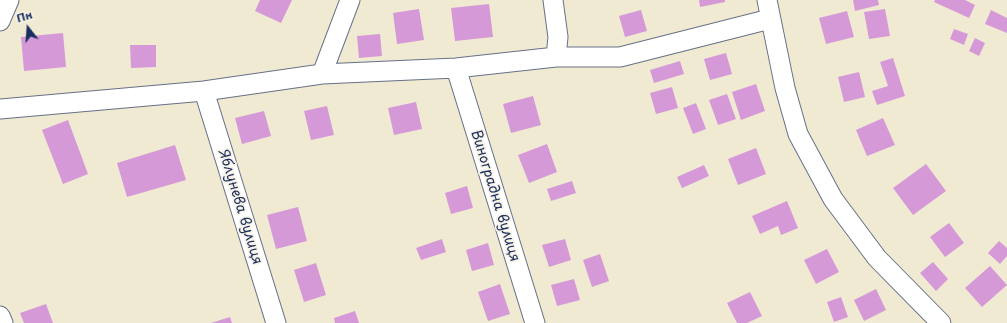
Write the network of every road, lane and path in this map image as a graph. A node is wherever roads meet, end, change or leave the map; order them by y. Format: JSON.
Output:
{"nodes":[{"id":1,"x":9,"y":0,"type":"edge"},
{"id":2,"x":350,"y":0,"type":"edge"},
{"id":3,"x":553,"y":0,"type":"edge"},
{"id":4,"x":766,"y":0,"type":"edge"},
{"id":5,"x":770,"y":19,"type":"junction"},
{"id":6,"x":0,"y":21,"type":"edge"},
{"id":7,"x":556,"y":57,"type":"junction"},
{"id":8,"x":456,"y":68,"type":"junction"},
{"id":9,"x":322,"y":74,"type":"junction"},
{"id":10,"x":204,"y":91,"type":"junction"},
{"id":11,"x":0,"y":109,"type":"edge"},
{"id":12,"x":0,"y":316,"type":"edge"},
{"id":13,"x":3,"y":323,"type":"edge"},
{"id":14,"x":276,"y":323,"type":"edge"},
{"id":15,"x":535,"y":323,"type":"edge"},
{"id":16,"x":941,"y":323,"type":"edge"}],
"edges":[{"from":1,"to":6,"type":"street"},
{"from":2,"to":9,"type":"street"},
{"from":3,"to":7,"type":"street"},
{"from":4,"to":5,"type":"street"},
{"from":5,"to":7,"type":"street"},
{"from":5,"to":16,"type":"street"},
{"from":7,"to":8,"type":"street"},
{"from":8,"to":9,"type":"street"},
{"from":8,"to":15,"type":"street","name":"Виноградна вулиця"},
{"from":9,"to":10,"type":"street"},
{"from":10,"to":11,"type":"street"},
{"from":10,"to":14,"type":"street","name":"Яблунева вулиця"},
{"from":12,"to":13,"type":"street"}]}
